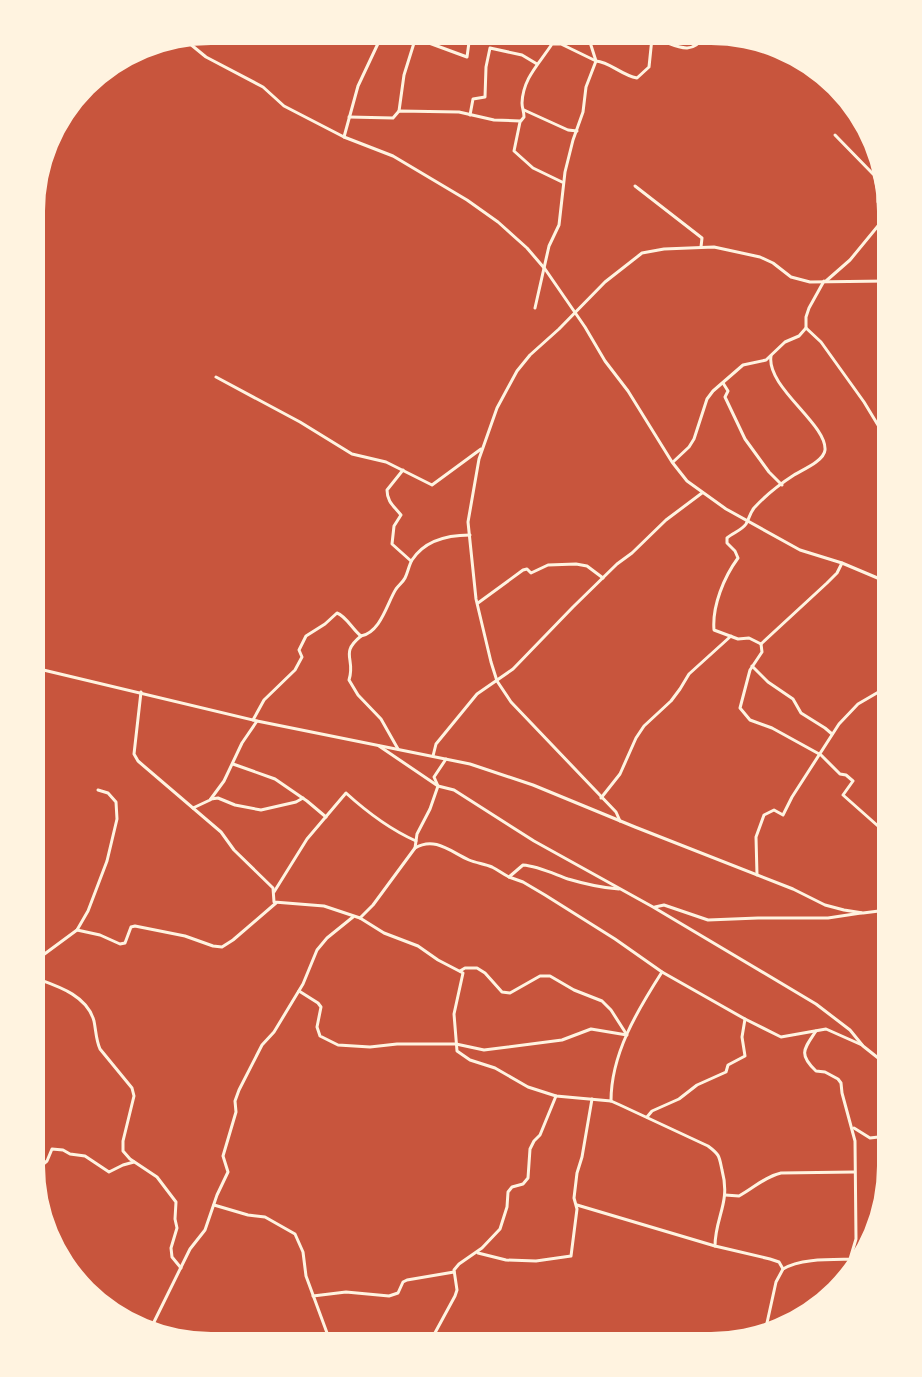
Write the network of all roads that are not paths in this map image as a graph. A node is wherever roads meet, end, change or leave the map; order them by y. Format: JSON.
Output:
{"nodes":[{"id":1,"x":377,"y":45,"type":"edge"},
{"id":2,"x":413,"y":45,"type":"edge"},
{"id":3,"x":433,"y":45,"type":"edge"},
{"id":4,"x":469,"y":45,"type":"edge"},
{"id":5,"x":551,"y":45,"type":"edge"},
{"id":6,"x":560,"y":45,"type":"edge"},
{"id":7,"x":591,"y":45,"type":"edge"},
{"id":8,"x":651,"y":45,"type":"edge"},
{"id":9,"x":674,"y":45,"type":"edge"},
{"id":10,"x":698,"y":45,"type":"edge"},
{"id":11,"x":193,"y":46,"type":"edge"},
{"id":12,"x":596,"y":61,"type":"junction"},
{"id":13,"x":537,"y":64,"type":"junction"},
{"id":14,"x":524,"y":110,"type":"junction"},
{"id":15,"x":399,"y":111,"type":"junction"},
{"id":16,"x":470,"y":115,"type":"junction"},
{"id":17,"x":349,"y":117,"type":"junction"},
{"id":18,"x":522,"y":120,"type":"junction"},
{"id":19,"x":577,"y":131,"type":"junction"},
{"id":20,"x":835,"y":135,"type":"dead end"},
{"id":21,"x":344,"y":137,"type":"junction"},
{"id":22,"x":872,"y":173,"type":"edge"},
{"id":23,"x":562,"y":182,"type":"junction"},
{"id":24,"x":635,"y":186,"type":"dead end"},
{"id":25,"x":877,"y":227,"type":"edge"},
{"id":26,"x":701,"y":247,"type":"junction"},
{"id":27,"x":545,"y":269,"type":"junction"},
{"id":28,"x":825,"y":281,"type":"junction"},
{"id":29,"x":877,"y":281,"type":"edge"},
{"id":30,"x":535,"y":308,"type":"dead end"},
{"id":31,"x":574,"y":313,"type":"junction"},
{"id":32,"x":806,"y":328,"type":"junction"},
{"id":33,"x":771,"y":356,"type":"junction"},
{"id":34,"x":216,"y":377,"type":"dead end"},
{"id":35,"x":723,"y":383,"type":"junction"},
{"id":36,"x":877,"y":423,"type":"edge"},
{"id":37,"x":483,"y":448,"type":"junction"},
{"id":38,"x":672,"y":462,"type":"junction"},
{"id":39,"x":403,"y":470,"type":"junction"},
{"id":40,"x":782,"y":485,"type":"junction"},
{"id":41,"x":702,"y":493,"type":"junction"},
{"id":42,"x":747,"y":520,"type":"junction"},
{"id":43,"x":470,"y":535,"type":"junction"},
{"id":44,"x":411,"y":561,"type":"junction"},
{"id":45,"x":842,"y":563,"type":"junction"},
{"id":46,"x":603,"y":578,"type":"junction"},
{"id":47,"x":877,"y":578,"type":"edge"},
{"id":48,"x":478,"y":603,"type":"junction"},
{"id":49,"x":361,"y":636,"type":"junction"},
{"id":50,"x":732,"y":636,"type":"junction"},
{"id":51,"x":761,"y":644,"type":"junction"},
{"id":52,"x":752,"y":666,"type":"junction"},
{"id":53,"x":45,"y":670,"type":"edge"},
{"id":54,"x":496,"y":681,"type":"junction"},
{"id":55,"x":141,"y":692,"type":"junction"},
{"id":56,"x":877,"y":693,"type":"edge"},
{"id":57,"x":255,"y":720,"type":"junction"},
{"id":58,"x":832,"y":734,"type":"junction"},
{"id":59,"x":378,"y":745,"type":"junction"},
{"id":60,"x":398,"y":749,"type":"junction"},
{"id":61,"x":821,"y":755,"type":"junction"},
{"id":62,"x":433,"y":756,"type":"junction"},
{"id":63,"x":446,"y":759,"type":"junction"},
{"id":64,"x":233,"y":764,"type":"junction"},
{"id":65,"x":438,"y":786,"type":"junction"},
{"id":66,"x":98,"y":790,"type":"dead end"},
{"id":67,"x":303,"y":798,"type":"junction"},
{"id":68,"x":601,"y":798,"type":"junction"},
{"id":69,"x":210,"y":800,"type":"junction"},
{"id":70,"x":194,"y":808,"type":"junction"},
{"id":71,"x":326,"y":817,"type":"junction"},
{"id":72,"x":620,"y":821,"type":"junction"},
{"id":73,"x":877,"y":825,"type":"edge"},
{"id":74,"x":416,"y":841,"type":"junction"},
{"id":75,"x":416,"y":848,"type":"junction"},
{"id":76,"x":757,"y":875,"type":"junction"},
{"id":77,"x":509,"y":877,"type":"junction"},
{"id":78,"x":620,"y":890,"type":"junction"},
{"id":79,"x":273,"y":894,"type":"junction"},
{"id":80,"x":276,"y":903,"type":"junction"},
{"id":81,"x":653,"y":907,"type":"junction"},
{"id":82,"x":877,"y":911,"type":"edge"},
{"id":83,"x":863,"y":912,"type":"junction"},
{"id":84,"x":353,"y":916,"type":"junction"},
{"id":85,"x":360,"y":918,"type":"junction"},
{"id":86,"x":76,"y":930,"type":"junction"},
{"id":87,"x":45,"y":953,"type":"edge"},
{"id":88,"x":460,"y":971,"type":"junction"},
{"id":89,"x":662,"y":972,"type":"junction"},
{"id":90,"x":45,"y":982,"type":"edge"},
{"id":91,"x":299,"y":991,"type":"junction"},
{"id":92,"x":746,"y":1019,"type":"junction"},
{"id":93,"x":816,"y":1031,"type":"junction"},
{"id":94,"x":627,"y":1035,"type":"junction"},
{"id":95,"x":456,"y":1044,"type":"junction"},
{"id":96,"x":863,"y":1046,"type":"junction"},
{"id":97,"x":877,"y":1057,"type":"edge"},
{"id":98,"x":556,"y":1096,"type":"junction"},
{"id":99,"x":592,"y":1099,"type":"junction"},
{"id":100,"x":611,"y":1101,"type":"junction"},
{"id":101,"x":647,"y":1117,"type":"junction"},
{"id":102,"x":852,"y":1127,"type":"junction"},
{"id":103,"x":877,"y":1137,"type":"edge"},
{"id":104,"x":134,"y":1162,"type":"junction"},
{"id":105,"x":45,"y":1163,"type":"edge"},
{"id":106,"x":854,"y":1172,"type":"junction"},
{"id":107,"x":725,"y":1195,"type":"junction"},
{"id":108,"x":214,"y":1205,"type":"junction"},
{"id":109,"x":577,"y":1205,"type":"junction"},
{"id":110,"x":715,"y":1246,"type":"junction"},
{"id":111,"x":477,"y":1252,"type":"junction"},
{"id":112,"x":851,"y":1255,"type":"edge"},
{"id":113,"x":848,"y":1259,"type":"edge"},
{"id":114,"x":181,"y":1268,"type":"junction"},
{"id":115,"x":783,"y":1269,"type":"junction"},
{"id":116,"x":454,"y":1272,"type":"junction"},
{"id":117,"x":313,"y":1296,"type":"junction"},
{"id":118,"x":154,"y":1321,"type":"edge"},
{"id":119,"x":767,"y":1322,"type":"edge"},
{"id":120,"x":327,"y":1332,"type":"edge"},
{"id":121,"x":435,"y":1332,"type":"edge"}],
"edges":[{"from":1,"to":17,"type":"street"},
{"from":2,"to":15,"type":"street"},
{"from":3,"to":4,"type":"street"},
{"from":5,"to":13,"type":"street"},
{"from":6,"to":12,"type":"street"},
{"from":7,"to":12,"type":"street"},
{"from":8,"to":12,"type":"street"},
{"from":9,"to":10,"type":"street"},
{"from":11,"to":21,"type":"street"},
{"from":12,"to":19,"type":"street"},
{"from":13,"to":14,"type":"street"},
{"from":13,"to":16,"type":"street"},
{"from":14,"to":18,"type":"street"},
{"from":14,"to":19,"type":"street"},
{"from":15,"to":16,"type":"street"},
{"from":15,"to":17,"type":"street"},
{"from":16,"to":18,"type":"street"},
{"from":17,"to":21,"type":"street"},
{"from":18,"to":23,"type":"street"},
{"from":19,"to":23,"type":"street"},
{"from":20,"to":22,"type":"street"},
{"from":21,"to":27,"type":"street"},
{"from":23,"to":27,"type":"street"},
{"from":24,"to":26,"type":"street"},
{"from":25,"to":28,"type":"street"},
{"from":26,"to":28,"type":"street"},
{"from":26,"to":31,"type":"street"},
{"from":27,"to":30,"type":"street"},
{"from":27,"to":31,"type":"street"},
{"from":28,"to":29,"type":"street"},
{"from":28,"to":32,"type":"street"},
{"from":31,"to":37,"type":"street"},
{"from":31,"to":38,"type":"street"},
{"from":32,"to":33,"type":"street"},
{"from":32,"to":36,"type":"street"},
{"from":33,"to":35,"type":"street"},
{"from":33,"to":40,"type":"street"},
{"from":34,"to":39,"type":"street"},
{"from":35,"to":38,"type":"street"},
{"from":35,"to":40,"type":"street"},
{"from":37,"to":39,"type":"street"},
{"from":37,"to":43,"type":"street"},
{"from":38,"to":41,"type":"street"},
{"from":39,"to":44,"type":"street"},
{"from":40,"to":42,"type":"street"},
{"from":41,"to":42,"type":"street"},
{"from":41,"to":46,"type":"street"},
{"from":42,"to":45,"type":"street"},
{"from":42,"to":50,"type":"street"},
{"from":43,"to":44,"type":"street"},
{"from":43,"to":48,"type":"street"},
{"from":44,"to":49,"type":"street"},
{"from":45,"to":47,"type":"street"},
{"from":45,"to":51,"type":"street"},
{"from":46,"to":48,"type":"street"},
{"from":46,"to":54,"type":"street"},
{"from":48,"to":54,"type":"street"},
{"from":49,"to":57,"type":"street"},
{"from":49,"to":60,"type":"street"},
{"from":50,"to":51,"type":"street"},
{"from":50,"to":68,"type":"street"},
{"from":51,"to":52,"type":"street"},
{"from":52,"to":58,"type":"street"},
{"from":52,"to":61,"type":"street"},
{"from":53,"to":55,"type":"street"},
{"from":54,"to":62,"type":"street"},
{"from":54,"to":68,"type":"street"},
{"from":55,"to":57,"type":"street"},
{"from":55,"to":70,"type":"street"},
{"from":56,"to":58,"type":"street"},
{"from":57,"to":59,"type":"street"},
{"from":57,"to":64,"type":"street"},
{"from":58,"to":61,"type":"street"},
{"from":59,"to":60,"type":"street"},
{"from":59,"to":65,"type":"street"},
{"from":60,"to":62,"type":"street"},
{"from":61,"to":73,"type":"street"},
{"from":61,"to":76,"type":"street"},
{"from":62,"to":63,"type":"street"},
{"from":63,"to":65,"type":"street"},
{"from":63,"to":72,"type":"street"},
{"from":64,"to":67,"type":"street"},
{"from":64,"to":69,"type":"street"},
{"from":65,"to":74,"type":"street"},
{"from":65,"to":78,"type":"street"},
{"from":66,"to":86,"type":"street"},
{"from":67,"to":69,"type":"street"},
{"from":67,"to":71,"type":"street"},
{"from":68,"to":72,"type":"street"},
{"from":69,"to":70,"type":"street"},
{"from":70,"to":79,"type":"street"},
{"from":71,"to":74,"type":"street"},
{"from":71,"to":79,"type":"street"},
{"from":72,"to":76,"type":"street"},
{"from":74,"to":75,"type":"street"},
{"from":75,"to":77,"type":"street"},
{"from":75,"to":85,"type":"street"},
{"from":76,"to":83,"type":"street"},
{"from":77,"to":78,"type":"street"},
{"from":77,"to":89,"type":"street"},
{"from":78,"to":81,"type":"street"},
{"from":79,"to":80,"type":"street"},
{"from":80,"to":84,"type":"street"},
{"from":80,"to":86,"type":"street"},
{"from":81,"to":83,"type":"street"},
{"from":81,"to":96,"type":"street"},
{"from":82,"to":83,"type":"street"},
{"from":84,"to":85,"type":"street"},
{"from":84,"to":91,"type":"street"},
{"from":85,"to":88,"type":"street"},
{"from":86,"to":87,"type":"street"},
{"from":88,"to":94,"type":"street"},
{"from":88,"to":95,"type":"street"},
{"from":89,"to":92,"type":"street"},
{"from":89,"to":94,"type":"street"},
{"from":90,"to":104,"type":"street"},
{"from":91,"to":95,"type":"street"},
{"from":91,"to":108,"type":"street"},
{"from":92,"to":93,"type":"street"},
{"from":92,"to":101,"type":"street"},
{"from":93,"to":96,"type":"street"},
{"from":93,"to":102,"type":"street"},
{"from":94,"to":95,"type":"street"},
{"from":94,"to":100,"type":"street"},
{"from":95,"to":98,"type":"street"},
{"from":96,"to":97,"type":"street"},
{"from":98,"to":99,"type":"street"},
{"from":98,"to":111,"type":"street"},
{"from":99,"to":100,"type":"street"},
{"from":99,"to":109,"type":"street"},
{"from":100,"to":101,"type":"street"},
{"from":101,"to":107,"type":"street"},
{"from":102,"to":103,"type":"street"},
{"from":102,"to":106,"type":"street"},
{"from":104,"to":105,"type":"street"},
{"from":104,"to":114,"type":"street"},
{"from":106,"to":107,"type":"street"},
{"from":106,"to":112,"type":"street"},
{"from":107,"to":110,"type":"street"},
{"from":108,"to":114,"type":"street"},
{"from":108,"to":117,"type":"street"},
{"from":109,"to":110,"type":"street"},
{"from":109,"to":111,"type":"street"},
{"from":110,"to":115,"type":"street"},
{"from":111,"to":116,"type":"street"},
{"from":113,"to":115,"type":"street"},
{"from":114,"to":118,"type":"street"},
{"from":115,"to":119,"type":"street"},
{"from":116,"to":117,"type":"street"},
{"from":116,"to":121,"type":"street"},
{"from":117,"to":120,"type":"street"}]}
